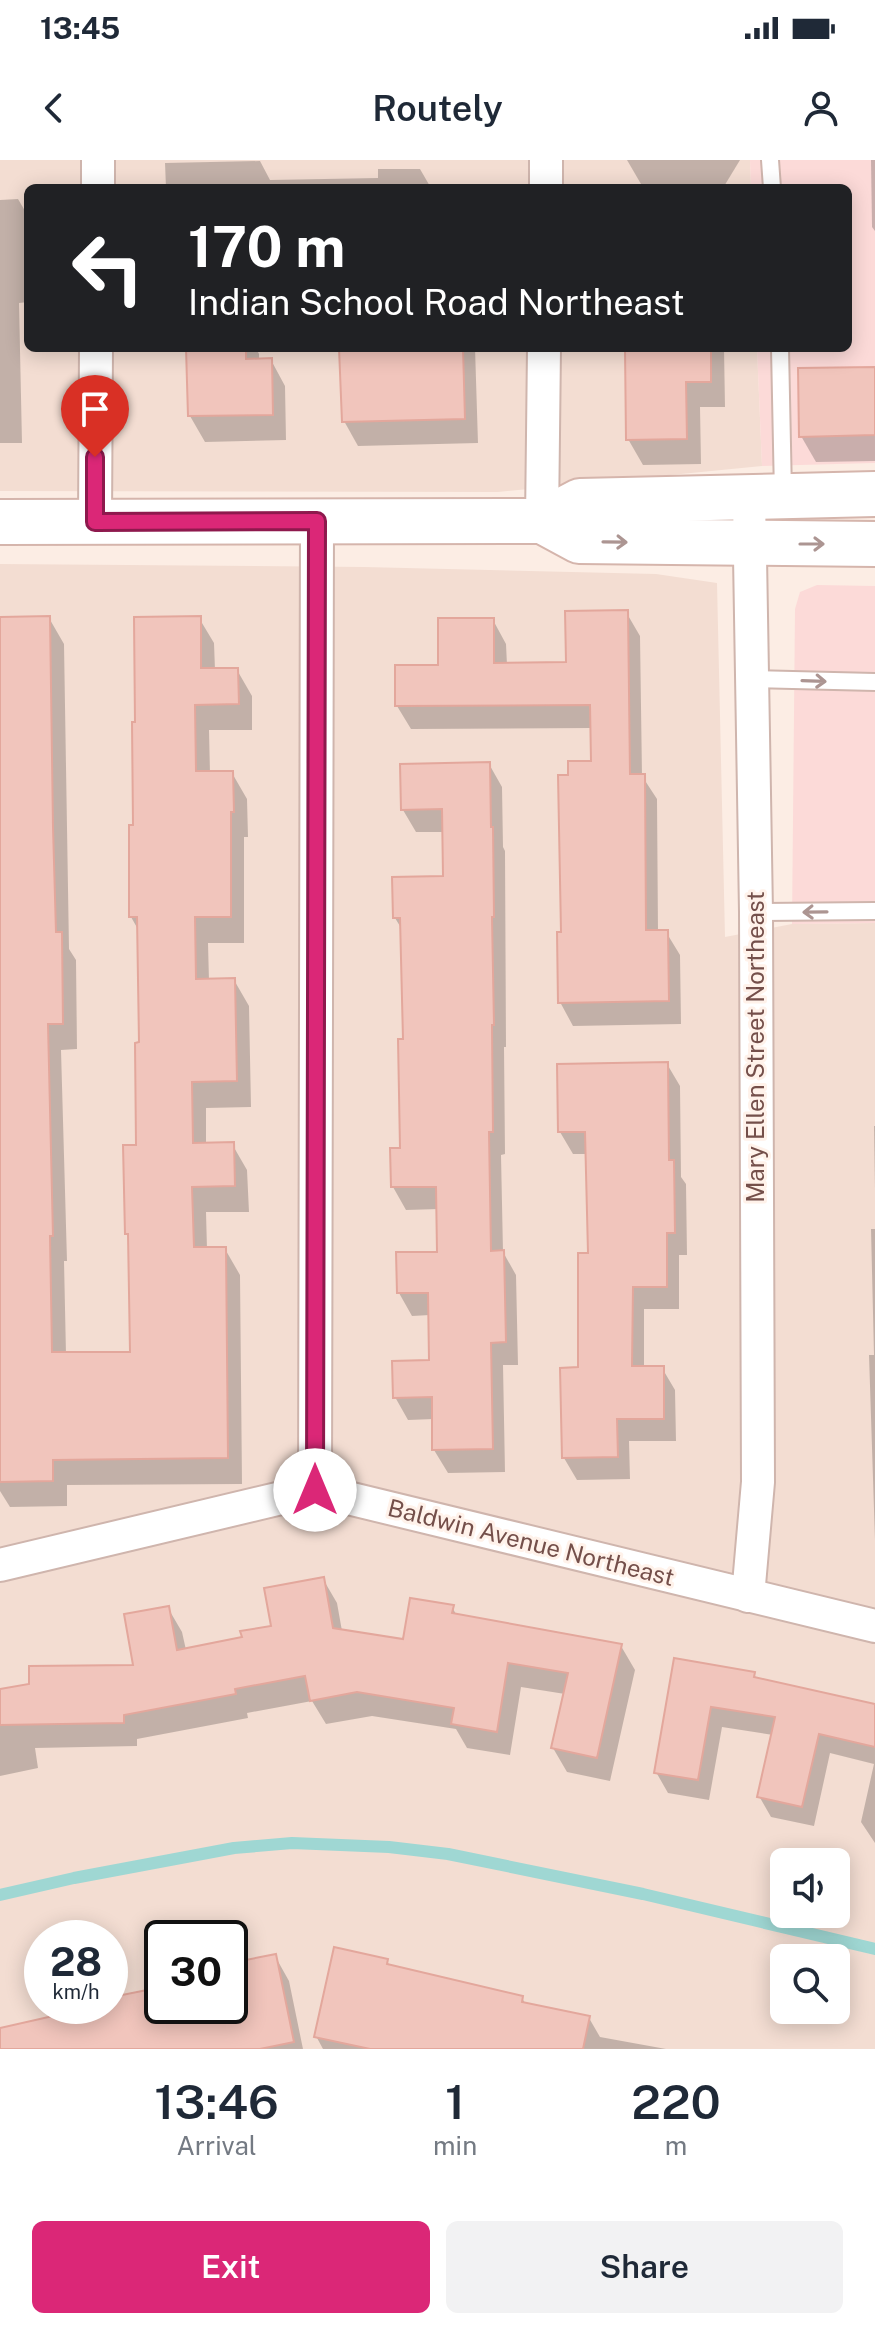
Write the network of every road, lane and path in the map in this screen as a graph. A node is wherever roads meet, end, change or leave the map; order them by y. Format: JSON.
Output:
{"nodes":[{"id":1,"x":98,"y":160,"type":"edge"},
{"id":2,"x":546,"y":160,"type":"edge"},
{"id":3,"x":770,"y":160,"type":"edge"},
{"id":4,"x":98,"y":184,"type":"edge"},
{"id":5,"x":546,"y":184,"type":"edge"},
{"id":6,"x":772,"y":184,"type":"edge"},
{"id":7,"x":96,"y":352,"type":"edge"},
{"id":8,"x":544,"y":352,"type":"edge"},
{"id":9,"x":780,"y":352,"type":"edge"},
{"id":10,"x":875,"y":494,"type":"edge"},
{"id":11,"x":766,"y":497,"type":"junction"},
{"id":12,"x":317,"y":521,"type":"junction"},
{"id":13,"x":542,"y":521,"type":"junction"},
{"id":14,"x":0,"y":522,"type":"edge"},
{"id":15,"x":95,"y":522,"type":"junction"},
{"id":16,"x":750,"y":544,"type":"junction"},
{"id":17,"x":875,"y":544,"type":"edge"},
{"id":18,"x":754,"y":679,"type":"junction"},
{"id":19,"x":875,"y":682,"type":"edge"},
{"id":20,"x":875,"y":911,"type":"edge"},
{"id":21,"x":756,"y":912,"type":"junction"},
{"id":22,"x":315,"y":1490,"type":"junction"},
{"id":23,"x":0,"y":1565,"type":"edge"},
{"id":24,"x":748,"y":1596,"type":"junction"},
{"id":25,"x":875,"y":1626,"type":"edge"}],
"edges":[{"from":1,"to":4,"type":"street"},
{"from":2,"to":5,"type":"street"},
{"from":3,"to":6,"type":"lane"},
{"from":7,"to":15,"type":"street"},
{"from":8,"to":13,"type":"street"},
{"from":9,"to":11,"type":"lane"},
{"from":10,"to":11,"type":"street"},
{"from":11,"to":13,"type":"street"},
{"from":11,"to":16,"type":"street","name":"Mary Ellen Street Northeast"},
{"from":12,"to":13,"type":"street"},
{"from":12,"to":15,"type":"street"},
{"from":12,"to":22,"type":"street"},
{"from":13,"to":16,"type":"street","one_way":true},
{"from":14,"to":15,"type":"street"},
{"from":16,"to":17,"type":"street","one_way":true},
{"from":16,"to":18,"type":"street","name":"Mary Ellen Street Northeast"},
{"from":18,"to":19,"type":"lane","one_way":true},
{"from":18,"to":21,"type":"street","name":"Mary Ellen Street Northeast"},
{"from":20,"to":21,"type":"lane","one_way":true},
{"from":21,"to":24,"type":"street","name":"Mary Ellen Street Northeast"},
{"from":22,"to":23,"type":"street","name":"Baldwin Avenue Northeast"},
{"from":22,"to":24,"type":"street","name":"Baldwin Avenue Northeast"},
{"from":24,"to":25,"type":"street","name":"Baldwin Avenue Northeast"}]}
